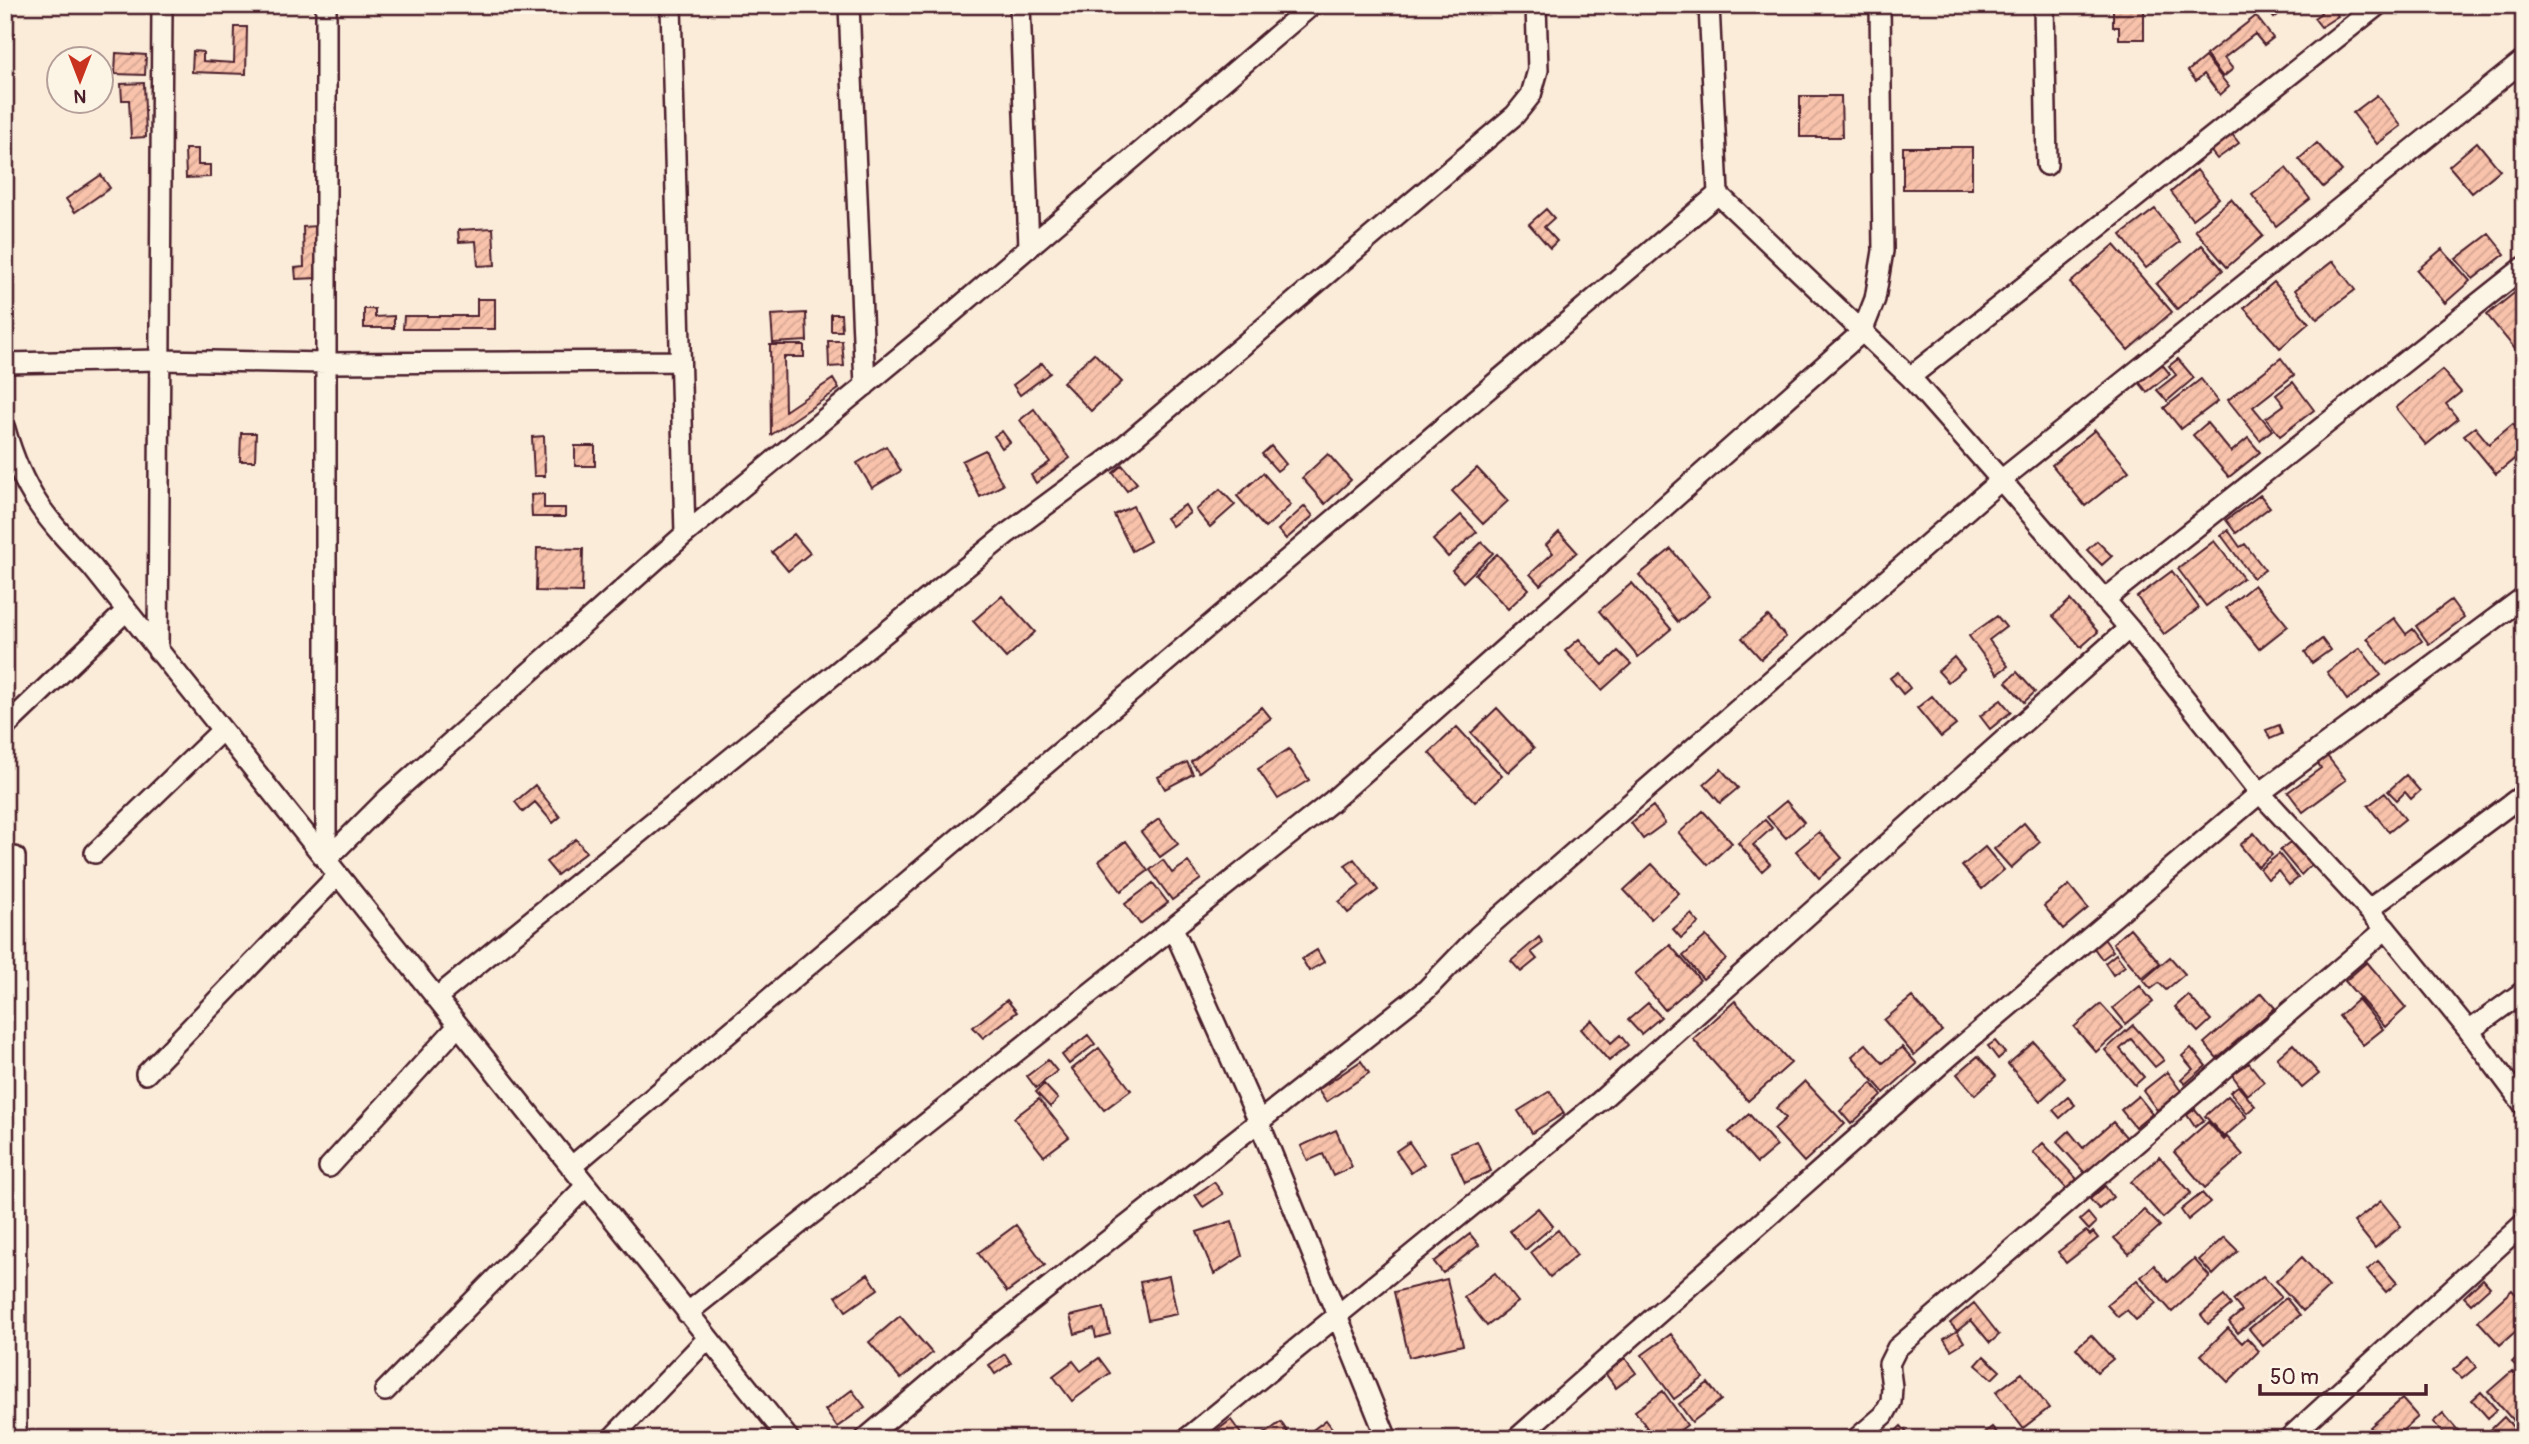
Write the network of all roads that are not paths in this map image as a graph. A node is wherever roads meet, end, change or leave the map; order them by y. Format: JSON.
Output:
{"nodes":[{"id":1,"x":162,"y":5,"type":"edge"},
{"id":2,"x":326,"y":5,"type":"edge"},
{"id":3,"x":671,"y":5,"type":"edge"},
{"id":4,"x":849,"y":5,"type":"edge"},
{"id":5,"x":1020,"y":5,"type":"edge"},
{"id":6,"x":1312,"y":5,"type":"edge"},
{"id":7,"x":1536,"y":5,"type":"edge"},
{"id":8,"x":1709,"y":5,"type":"edge"},
{"id":9,"x":1881,"y":5,"type":"edge"},
{"id":10,"x":2044,"y":5,"type":"edge"},
{"id":11,"x":2378,"y":5,"type":"edge"},
{"id":12,"x":2524,"y":60,"type":"edge"},
{"id":13,"x":2048,"y":165,"type":"dead end"},
{"id":14,"x":1718,"y":194,"type":"junction"},
{"id":15,"x":1029,"y":248,"type":"junction"},
{"id":16,"x":2524,"y":267,"type":"edge"},
{"id":17,"x":1862,"y":332,"type":"junction"},
{"id":18,"x":160,"y":360,"type":"junction"},
{"id":19,"x":680,"y":362,"type":"junction"},
{"id":20,"x":5,"y":363,"type":"edge"},
{"id":21,"x":326,"y":363,"type":"junction"},
{"id":22,"x":1910,"y":377,"type":"junction"},
{"id":23,"x":865,"y":386,"type":"junction"},
{"id":24,"x":5,"y":429,"type":"edge"},
{"id":25,"x":2001,"y":480,"type":"junction"},
{"id":26,"x":685,"y":534,"type":"junction"},
{"id":27,"x":2524,"y":597,"type":"edge"},
{"id":28,"x":2104,"y":600,"type":"junction"},
{"id":29,"x":126,"y":611,"type":"junction"},
{"id":30,"x":2129,"y":628,"type":"junction"},
{"id":31,"x":159,"y":651,"type":"junction"},
{"id":32,"x":5,"y":727,"type":"edge"},
{"id":33,"x":222,"y":730,"type":"junction"},
{"id":34,"x":2260,"y":793,"type":"junction"},
{"id":35,"x":2524,"y":794,"type":"edge"},
{"id":36,"x":95,"y":853,"type":"dead end"},
{"id":37,"x":15,"y":857,"type":"dead end"},
{"id":38,"x":332,"y":868,"type":"junction"},
{"id":39,"x":2368,"y":909,"type":"junction"},
{"id":40,"x":1173,"y":928,"type":"junction"},
{"id":41,"x":2386,"y":929,"type":"junction"},
{"id":42,"x":2524,"y":991,"type":"edge"},
{"id":43,"x":436,"y":998,"type":"junction"},
{"id":44,"x":458,"y":1026,"type":"junction"},
{"id":45,"x":2469,"y":1031,"type":"junction"},
{"id":46,"x":146,"y":1074,"type":"dead end"},
{"id":47,"x":10,"y":1081,"type":"edge"},
{"id":48,"x":2524,"y":1105,"type":"edge"},
{"id":49,"x":1259,"y":1122,"type":"junction"},
{"id":50,"x":329,"y":1167,"type":"dead end"},
{"id":51,"x":571,"y":1167,"type":"junction"},
{"id":52,"x":586,"y":1186,"type":"junction"},
{"id":53,"x":2524,"y":1223,"type":"edge"},
{"id":54,"x":687,"y":1313,"type":"junction"},
{"id":55,"x":1336,"y":1314,"type":"junction"},
{"id":56,"x":708,"y":1338,"type":"junction"},
{"id":57,"x":384,"y":1391,"type":"dead end"},
{"id":58,"x":16,"y":1439,"type":"edge"},
{"id":59,"x":611,"y":1439,"type":"edge"},
{"id":60,"x":789,"y":1439,"type":"edge"},
{"id":61,"x":865,"y":1439,"type":"edge"},
{"id":62,"x":1186,"y":1439,"type":"edge"},
{"id":63,"x":1387,"y":1439,"type":"edge"},
{"id":64,"x":1516,"y":1439,"type":"edge"},
{"id":65,"x":1856,"y":1439,"type":"edge"},
{"id":66,"x":2288,"y":1439,"type":"edge"}],
"edges":[{"from":1,"to":18,"type":"street"},
{"from":2,"to":21,"type":"street"},
{"from":3,"to":19,"type":"street"},
{"from":4,"to":23,"type":"street"},
{"from":5,"to":15,"type":"street"},
{"from":6,"to":15,"type":"street"},
{"from":7,"to":43,"type":"street"},
{"from":8,"to":14,"type":"street"},
{"from":9,"to":17,"type":"street"},
{"from":10,"to":13,"type":"street"},
{"from":11,"to":22,"type":"street"},
{"from":12,"to":25,"type":"street"},
{"from":14,"to":17,"type":"street"},
{"from":14,"to":51,"type":"street"},
{"from":15,"to":23,"type":"street"},
{"from":16,"to":28,"type":"street"},
{"from":17,"to":22,"type":"street"},
{"from":17,"to":40,"type":"street"},
{"from":18,"to":20,"type":"street"},
{"from":18,"to":21,"type":"street"},
{"from":18,"to":31,"type":"street"},
{"from":19,"to":21,"type":"street"},
{"from":19,"to":26,"type":"street"},
{"from":21,"to":38,"type":"street"},
{"from":22,"to":25,"type":"street"},
{"from":23,"to":26,"type":"street"},
{"from":24,"to":29,"type":"street"},
{"from":25,"to":28,"type":"street"},
{"from":25,"to":49,"type":"street"},
{"from":26,"to":38,"type":"street"},
{"from":27,"to":34,"type":"street"},
{"from":28,"to":30,"type":"street"},
{"from":29,"to":31,"type":"street"},
{"from":29,"to":32,"type":"street"},
{"from":30,"to":34,"type":"street"},
{"from":30,"to":55,"type":"street"},
{"from":31,"to":33,"type":"street"},
{"from":33,"to":36,"type":"street"},
{"from":33,"to":38,"type":"street"},
{"from":34,"to":39,"type":"street"},
{"from":34,"to":64,"type":"street"},
{"from":35,"to":39,"type":"street"},
{"from":37,"to":47,"type":"street"},
{"from":38,"to":43,"type":"street"},
{"from":38,"to":46,"type":"street"},
{"from":39,"to":41,"type":"street"},
{"from":40,"to":49,"type":"street"},
{"from":40,"to":54,"type":"street"},
{"from":41,"to":45,"type":"street"},
{"from":41,"to":65,"type":"street"},
{"from":42,"to":45,"type":"street"},
{"from":43,"to":44,"type":"street"},
{"from":44,"to":50,"type":"street"},
{"from":44,"to":51,"type":"street"},
{"from":45,"to":48,"type":"street"},
{"from":47,"to":58,"type":"street"},
{"from":49,"to":55,"type":"street"},
{"from":49,"to":61,"type":"street"},
{"from":51,"to":52,"type":"street"},
{"from":52,"to":54,"type":"street"},
{"from":52,"to":57,"type":"street"},
{"from":53,"to":66,"type":"street"},
{"from":54,"to":56,"type":"street"},
{"from":55,"to":62,"type":"street"},
{"from":55,"to":63,"type":"street"},
{"from":56,"to":59,"type":"street"},
{"from":56,"to":60,"type":"street"}]}
